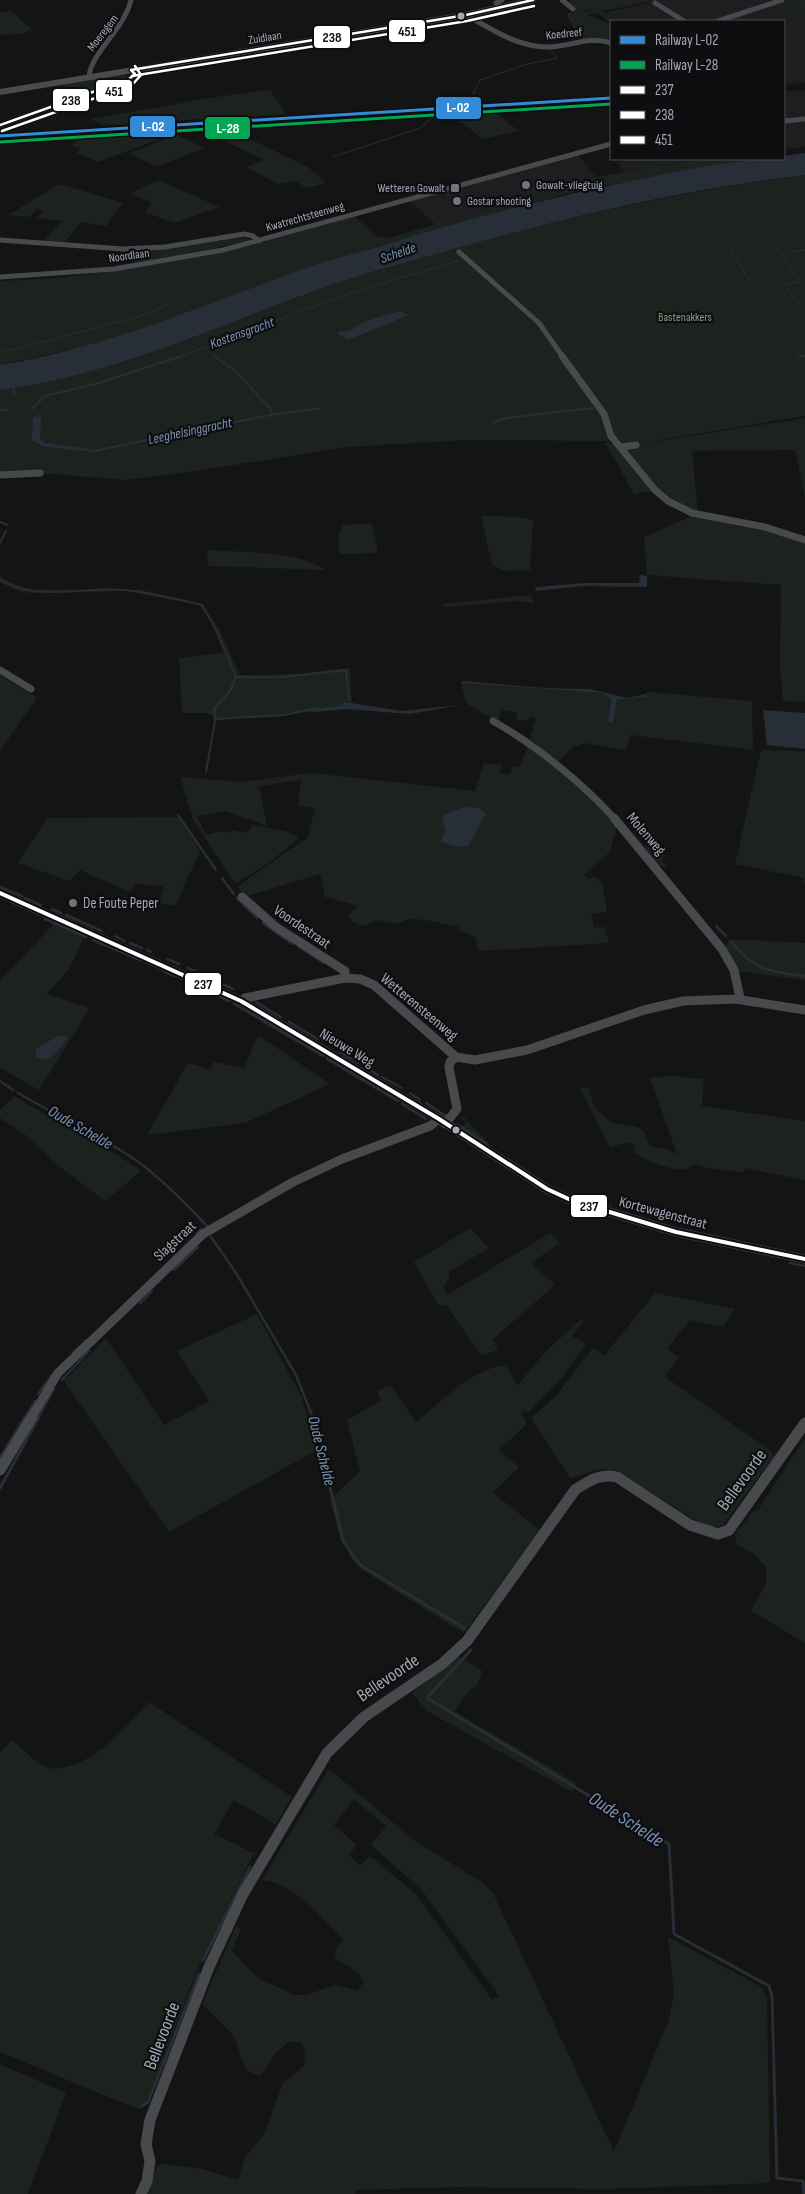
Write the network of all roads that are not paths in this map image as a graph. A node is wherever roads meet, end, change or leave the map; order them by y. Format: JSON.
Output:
{"nodes":[{"id":1,"x":131,"y":0,"type":"edge"},
{"id":2,"x":502,"y":0,"type":"edge"},
{"id":3,"x":533,"y":0,"type":"edge"},
{"id":4,"x":562,"y":0,"type":"edge"},
{"id":5,"x":782,"y":0,"type":"edge"},
{"id":6,"x":655,"y":3,"type":"dead end"},
{"id":7,"x":500,"y":8,"type":"junction"},
{"id":8,"x":573,"y":9,"type":"dead end"},
{"id":9,"x":466,"y":15,"type":"junction"},
{"id":10,"x":682,"y":20,"type":"edge"},
{"id":11,"x":721,"y":20,"type":"edge"},
{"id":12,"x":610,"y":43,"type":"edge"},
{"id":13,"x":131,"y":70,"type":"junction"},
{"id":14,"x":90,"y":77,"type":"junction"},
{"id":15,"x":0,"y":92,"type":"edge"},
{"id":16,"x":805,"y":119,"type":"edge"},
{"id":17,"x":785,"y":121,"type":"edge"},
{"id":18,"x":0,"y":125,"type":"edge"},
{"id":19,"x":610,"y":144,"type":"edge"},
{"id":20,"x":0,"y":240,"type":"edge"},
{"id":21,"x":259,"y":241,"type":"junction"},
{"id":22,"x":459,"y":252,"type":"dead end"},
{"id":23,"x":0,"y":277,"type":"edge"},
{"id":24,"x":612,"y":410,"type":"dead end"},
{"id":25,"x":604,"y":414,"type":"junction"},
{"id":26,"x":604,"y":440,"type":"dead end"},
{"id":27,"x":615,"y":441,"type":"junction"},
{"id":28,"x":636,"y":445,"type":"dead end"},
{"id":29,"x":621,"y":447,"type":"junction"},
{"id":30,"x":40,"y":473,"type":"dead end"},
{"id":31,"x":0,"y":475,"type":"edge"},
{"id":32,"x":805,"y":540,"type":"edge"},
{"id":33,"x":0,"y":670,"type":"edge"},
{"id":34,"x":30,"y":689,"type":"dead end"},
{"id":35,"x":493,"y":721,"type":"dead end"},
{"id":36,"x":0,"y":893,"type":"edge"},
{"id":37,"x":242,"y":896,"type":"dead end"},
{"id":38,"x":345,"y":978,"type":"junction"},
{"id":39,"x":740,"y":998,"type":"junction"},
{"id":40,"x":241,"y":1001,"type":"junction"},
{"id":41,"x":805,"y":1010,"type":"edge"},
{"id":42,"x":456,"y":1057,"type":"junction"},
{"id":43,"x":442,"y":1121,"type":"junction"},
{"id":44,"x":805,"y":1259,"type":"edge"},
{"id":45,"x":805,"y":1423,"type":"edge"},
{"id":46,"x":0,"y":1470,"type":"edge"},
{"id":47,"x":141,"y":2194,"type":"edge"}],
"edges":[{"from":1,"to":14,"type":"street","name":"Moeregem"},
{"from":2,"to":7,"type":"street"},
{"from":3,"to":7,"type":"main road","name":"Zuidlaan"},
{"from":4,"to":8,"type":"street","name":"Koedreef"},
{"from":5,"to":11,"type":"street"},
{"from":6,"to":10,"type":"street"},
{"from":7,"to":9,"type":"main road","name":"Zuidlaan"},
{"from":9,"to":12,"type":"street","name":"Koedreef"},
{"from":9,"to":13,"type":"main road","name":"Zuidlaan"},
{"from":13,"to":14,"type":"main road","name":"Zuidlaan"},
{"from":13,"to":18,"type":"street"},
{"from":14,"to":15,"type":"main road","name":"Zuidlaan"},
{"from":16,"to":17,"type":"street"},
{"from":19,"to":21,"type":"street","name":"Kwatrechtsteenweg"},
{"from":20,"to":21,"type":"street","name":"Kwatrechtsteenweg"},
{"from":21,"to":23,"type":"street","name":"Noordlaan"},
{"from":22,"to":25,"type":"street"},
{"from":24,"to":25,"type":"street"},
{"from":25,"to":27,"type":"street"},
{"from":26,"to":27,"type":"street"},
{"from":27,"to":29,"type":"street"},
{"from":28,"to":29,"type":"street"},
{"from":29,"to":32,"type":"street"},
{"from":30,"to":31,"type":"street"},
{"from":33,"to":34,"type":"street"},
{"from":35,"to":39,"type":"street","name":"Molenweg"},
{"from":36,"to":40,"type":"street"},
{"from":37,"to":38,"type":"street","name":"Voordestraat"},
{"from":38,"to":40,"type":"street","name":"Wetterensteenweg"},
{"from":38,"to":42,"type":"street","name":"Wetterensteenweg"},
{"from":39,"to":41,"type":"street","name":"Wetterensteenweg"},
{"from":39,"to":42,"type":"street","name":"Wetterensteenweg"},
{"from":40,"to":43,"type":"street","name":"Nieuwe Weg"},
{"from":42,"to":43,"type":"street"},
{"from":43,"to":44,"type":"street","name":"Kortewagenstraat"},
{"from":43,"to":46,"type":"street","name":"Slagstraat"},
{"from":45,"to":47,"type":"street","name":"Bellevoorde"}]}
